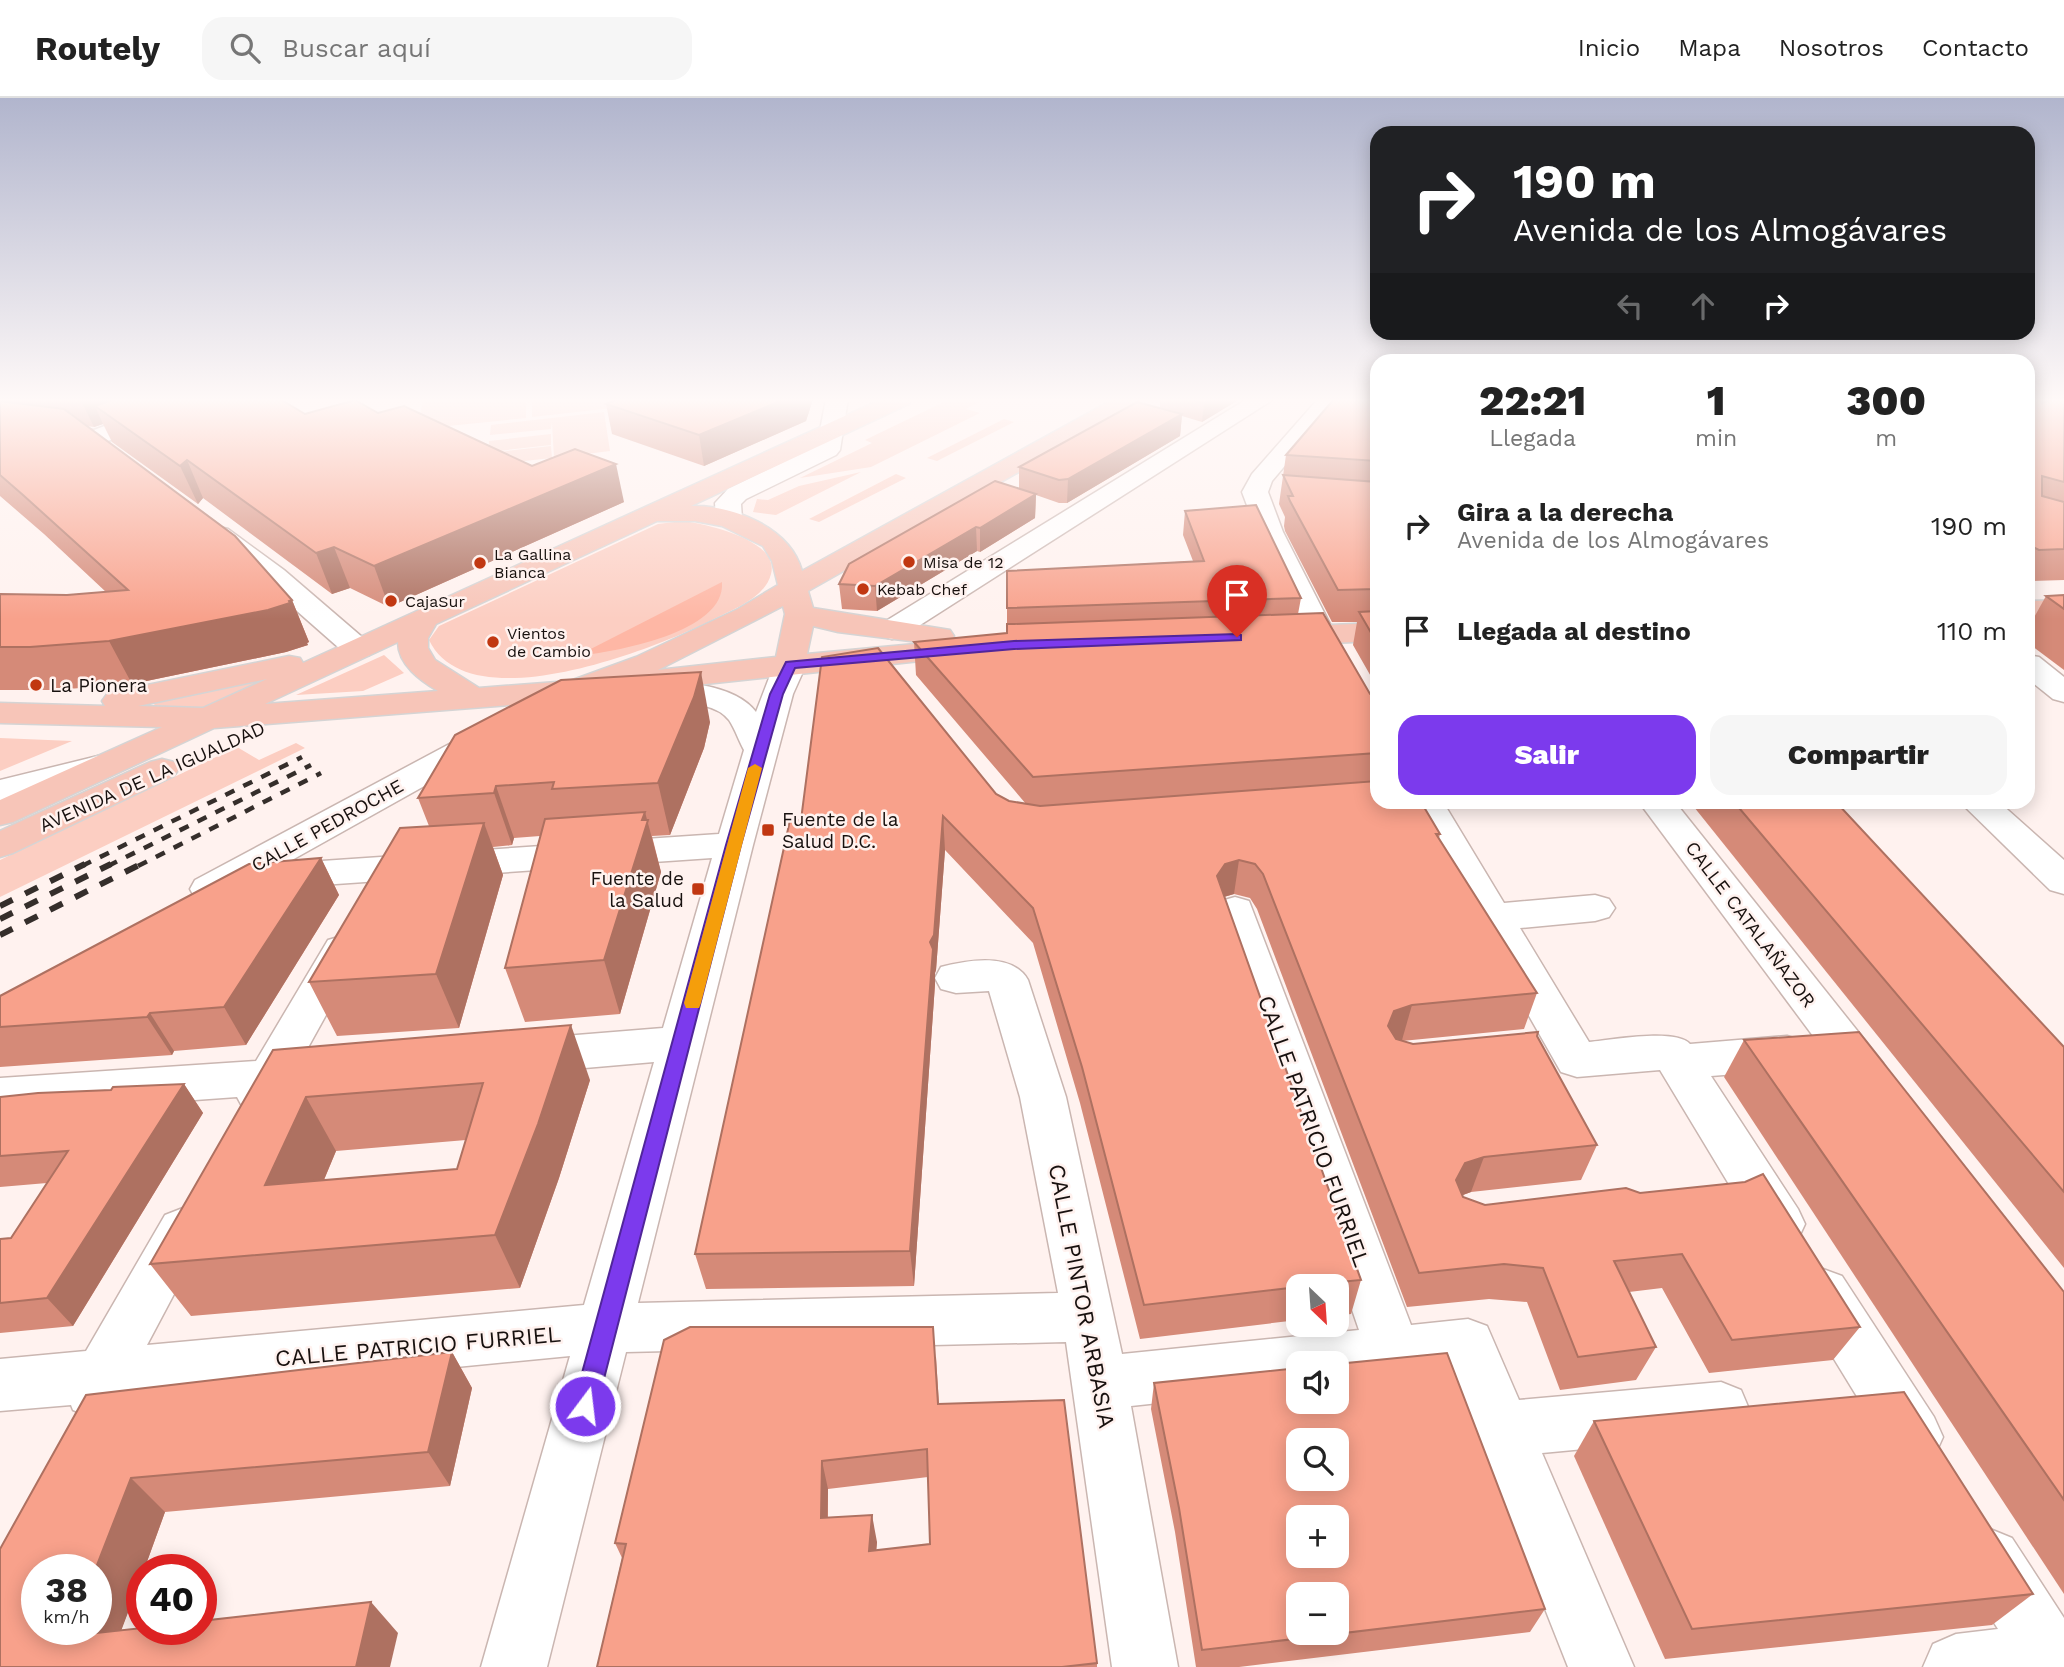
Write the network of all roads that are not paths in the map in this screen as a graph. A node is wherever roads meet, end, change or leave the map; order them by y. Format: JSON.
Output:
{"nodes":[{"id":1,"x":744,"y":472,"type":"edge"},
{"id":2,"x":784,"y":472,"type":"edge"},
{"id":3,"x":1000,"y":472,"type":"edge"},
{"id":4,"x":1135,"y":472,"type":"edge"},
{"id":5,"x":1267,"y":472,"type":"edge"},
{"id":6,"x":973,"y":486,"type":"junction"},
{"id":7,"x":1255,"y":492,"type":"junction"},
{"id":8,"x":1283,"y":494,"type":"edge"},
{"id":9,"x":1002,"y":495,"type":"edge"},
{"id":10,"x":651,"y":516,"type":"junction"},
{"id":11,"x":729,"y":519,"type":"junction"},
{"id":12,"x":200,"y":520,"type":"edge"},
{"id":13,"x":797,"y":601,"type":"junction"},
{"id":14,"x":2064,"y":609,"type":"edge"},
{"id":15,"x":2035,"y":610,"type":"edge"},
{"id":16,"x":424,"y":620,"type":"junction"},
{"id":17,"x":1370,"y":632,"type":"edge"},
{"id":18,"x":1324,"y":634,"type":"junction"},
{"id":19,"x":1250,"y":637,"type":"edge"},
{"id":20,"x":988,"y":645,"type":"edge"},
{"id":21,"x":358,"y":649,"type":"junction"},
{"id":22,"x":892,"y":656,"type":"junction"},
{"id":23,"x":1345,"y":664,"type":"edge"},
{"id":24,"x":790,"y":665,"type":"junction"},
{"id":25,"x":2035,"y":669,"type":"edge"},
{"id":26,"x":574,"y":690,"type":"junction"},
{"id":27,"x":2064,"y":692,"type":"edge"},
{"id":28,"x":522,"y":693,"type":"junction"},
{"id":29,"x":472,"y":697,"type":"junction"},
{"id":30,"x":307,"y":712,"type":"junction"},
{"id":31,"x":0,"y":713,"type":"edge"},
{"id":32,"x":47,"y":713,"type":"junction"},
{"id":33,"x":213,"y":718,"type":"junction"},
{"id":34,"x":760,"y":749,"type":"junction"},
{"id":35,"x":117,"y":761,"type":"junction"},
{"id":36,"x":0,"y":791,"type":"edge"},
{"id":37,"x":1429,"y":809,"type":"edge"},
{"id":38,"x":1662,"y":809,"type":"edge"},
{"id":39,"x":1986,"y":809,"type":"edge"},
{"id":40,"x":0,"y":814,"type":"edge"},
{"id":41,"x":0,"y":845,"type":"edge"},
{"id":42,"x":733,"y":845,"type":"junction"},
{"id":43,"x":260,"y":862,"type":"junction"},
{"id":44,"x":388,"y":869,"type":"junction"},
{"id":45,"x":2064,"y":881,"type":"edge"},
{"id":46,"x":173,"y":908,"type":"edge"},
{"id":47,"x":1595,"y":908,"type":"dead end"},
{"id":48,"x":1235,"y":911,"type":"dead end"},
{"id":49,"x":1492,"y":918,"type":"junction"},
{"id":50,"x":956,"y":978,"type":"dead end"},
{"id":51,"x":682,"y":1043,"type":"junction"},
{"id":52,"x":1845,"y":1047,"type":"junction"},
{"id":53,"x":483,"y":1060,"type":"edge"},
{"id":54,"x":1678,"y":1062,"type":"junction"},
{"id":55,"x":335,"y":1073,"type":"edge"},
{"id":56,"x":268,"y":1078,"type":"junction"},
{"id":57,"x":1561,"y":1094,"type":"edge"},
{"id":58,"x":0,"y":1096,"type":"edge"},
{"id":59,"x":1896,"y":1112,"type":"edge"},
{"id":60,"x":235,"y":1138,"type":"edge"},
{"id":61,"x":1726,"y":1188,"type":"junction"},
{"id":62,"x":202,"y":1197,"type":"edge"},
{"id":63,"x":1088,"y":1317,"type":"junction"},
{"id":64,"x":607,"y":1328,"type":"junction"},
{"id":65,"x":1394,"y":1352,"type":"junction"},
{"id":66,"x":102,"y":1375,"type":"junction"},
{"id":67,"x":1101,"y":1383,"type":"junction"},
{"id":68,"x":0,"y":1385,"type":"edge"},
{"id":69,"x":1887,"y":1395,"type":"junction"},
{"id":70,"x":1832,"y":1400,"type":"edge"},
{"id":71,"x":1777,"y":1405,"type":"edge"},
{"id":72,"x":75,"y":1423,"type":"edge"},
{"id":73,"x":1501,"y":1429,"type":"junction"},
{"id":74,"x":2057,"y":1655,"type":"edge"},
{"id":75,"x":514,"y":1667,"type":"edge"},
{"id":76,"x":1144,"y":1667,"type":"edge"},
{"id":77,"x":1601,"y":1667,"type":"edge"},
{"id":78,"x":1956,"y":1667,"type":"edge"}],
"edges":[{"from":1,"to":10,"type":"main road"},
{"from":2,"to":11,"type":"street"},
{"from":3,"to":6,"type":"main road"},
{"from":4,"to":22,"type":"street"},
{"from":5,"to":7,"type":"street"},
{"from":6,"to":9,"type":"street"},
{"from":6,"to":13,"type":"main road"},
{"from":7,"to":8,"type":"street"},
{"from":7,"to":18,"type":"street"},
{"from":10,"to":11,"type":"main road"},
{"from":10,"to":16,"type":"main road"},
{"from":11,"to":13,"type":"main road"},
{"from":12,"to":21,"type":"street"},
{"from":13,"to":22,"type":"main road"},
{"from":13,"to":24,"type":"main road"},
{"from":13,"to":26,"type":"main road"},
{"from":14,"to":15,"type":"main road"},
{"from":16,"to":21,"type":"main road"},
{"from":16,"to":29,"type":"main road"},
{"from":17,"to":18,"type":"main road"},
{"from":18,"to":19,"type":"main road"},
{"from":18,"to":23,"type":"street"},
{"from":20,"to":22,"type":"main road"},
{"from":21,"to":32,"type":"main road"},
{"from":21,"to":33,"type":"main road","name":"AVENIDA DE LA IGUALDAD"},
{"from":22,"to":24,"type":"main road"},
{"from":24,"to":26,"type":"main road"},
{"from":24,"to":34,"type":"street"},
{"from":25,"to":27,"type":"street"},
{"from":26,"to":28,"type":"main road","name":"AVENIDA DE LA IGUALDAD"},
{"from":26,"to":34,"type":"street"},
{"from":28,"to":29,"type":"main road","name":"AVENIDA DE LA IGUALDAD"},
{"from":28,"to":43,"type":"street","name":"CALLE PEDROCHE"},
{"from":29,"to":30,"type":"main road","name":"AVENIDA DE LA IGUALDAD"},
{"from":30,"to":33,"type":"main road","name":"AVENIDA DE LA IGUALDAD"},
{"from":30,"to":41,"type":"main road","name":"AVENIDA DE LA IGUALDAD"},
{"from":31,"to":32,"type":"main road"},
{"from":32,"to":33,"type":"main road"},
{"from":33,"to":35,"type":"main road","name":"AVENIDA DE LA IGUALDAD"},
{"from":34,"to":42,"type":"street"},
{"from":35,"to":36,"type":"street","name":"AVENIDA DE LA IGUALDAD"},
{"from":35,"to":40,"type":"main road","name":"AVENIDA DE LA IGUALDAD"},
{"from":37,"to":49,"type":"street"},
{"from":38,"to":52,"type":"street","name":"CALLE CATALAÑAZOR"},
{"from":39,"to":45,"type":"street"},
{"from":42,"to":44,"type":"street"},
{"from":42,"to":51,"type":"street"},
{"from":43,"to":44,"type":"street"},
{"from":43,"to":46,"type":"street","name":"CALLE PEDROCHE"},
{"from":44,"to":56,"type":"street"},
{"from":47,"to":49,"type":"street"},
{"from":48,"to":65,"type":"street","name":"CALLE PATRICIO FURRIEL"},
{"from":49,"to":54,"type":"street"},
{"from":50,"to":63,"type":"street","name":"CALLE PINTOR ARBASIA"},
{"from":51,"to":53,"type":"street"},
{"from":51,"to":64,"type":"street"},
{"from":52,"to":54,"type":"street"},
{"from":52,"to":59,"type":"street","name":"CALLE CATALAÑAZOR"},
{"from":54,"to":61,"type":"street"},
{"from":55,"to":56,"type":"street"},
{"from":56,"to":58,"type":"street"},
{"from":56,"to":60,"type":"street"},
{"from":57,"to":61,"type":"street"},
{"from":61,"to":69,"type":"street"},
{"from":62,"to":66,"type":"street"},
{"from":63,"to":64,"type":"street","name":"CALLE PATRICIO FURRIEL"},
{"from":63,"to":67,"type":"street","name":"CALLE PINTOR ARBASIA"},
{"from":64,"to":66,"type":"street","name":"CALLE PATRICIO FURRIEL"},
{"from":64,"to":75,"type":"street"},
{"from":65,"to":67,"type":"street"},
{"from":65,"to":73,"type":"street"},
{"from":66,"to":68,"type":"street","name":"CALLE PATRICIO FURRIEL"},
{"from":66,"to":72,"type":"street"},
{"from":67,"to":76,"type":"street","name":"CALLE PINTOR ARBASIA"},
{"from":69,"to":70,"type":"street"},
{"from":69,"to":74,"type":"street"},
{"from":71,"to":73,"type":"street"},
{"from":73,"to":77,"type":"street"},
{"from":74,"to":78,"type":"street"}]}
